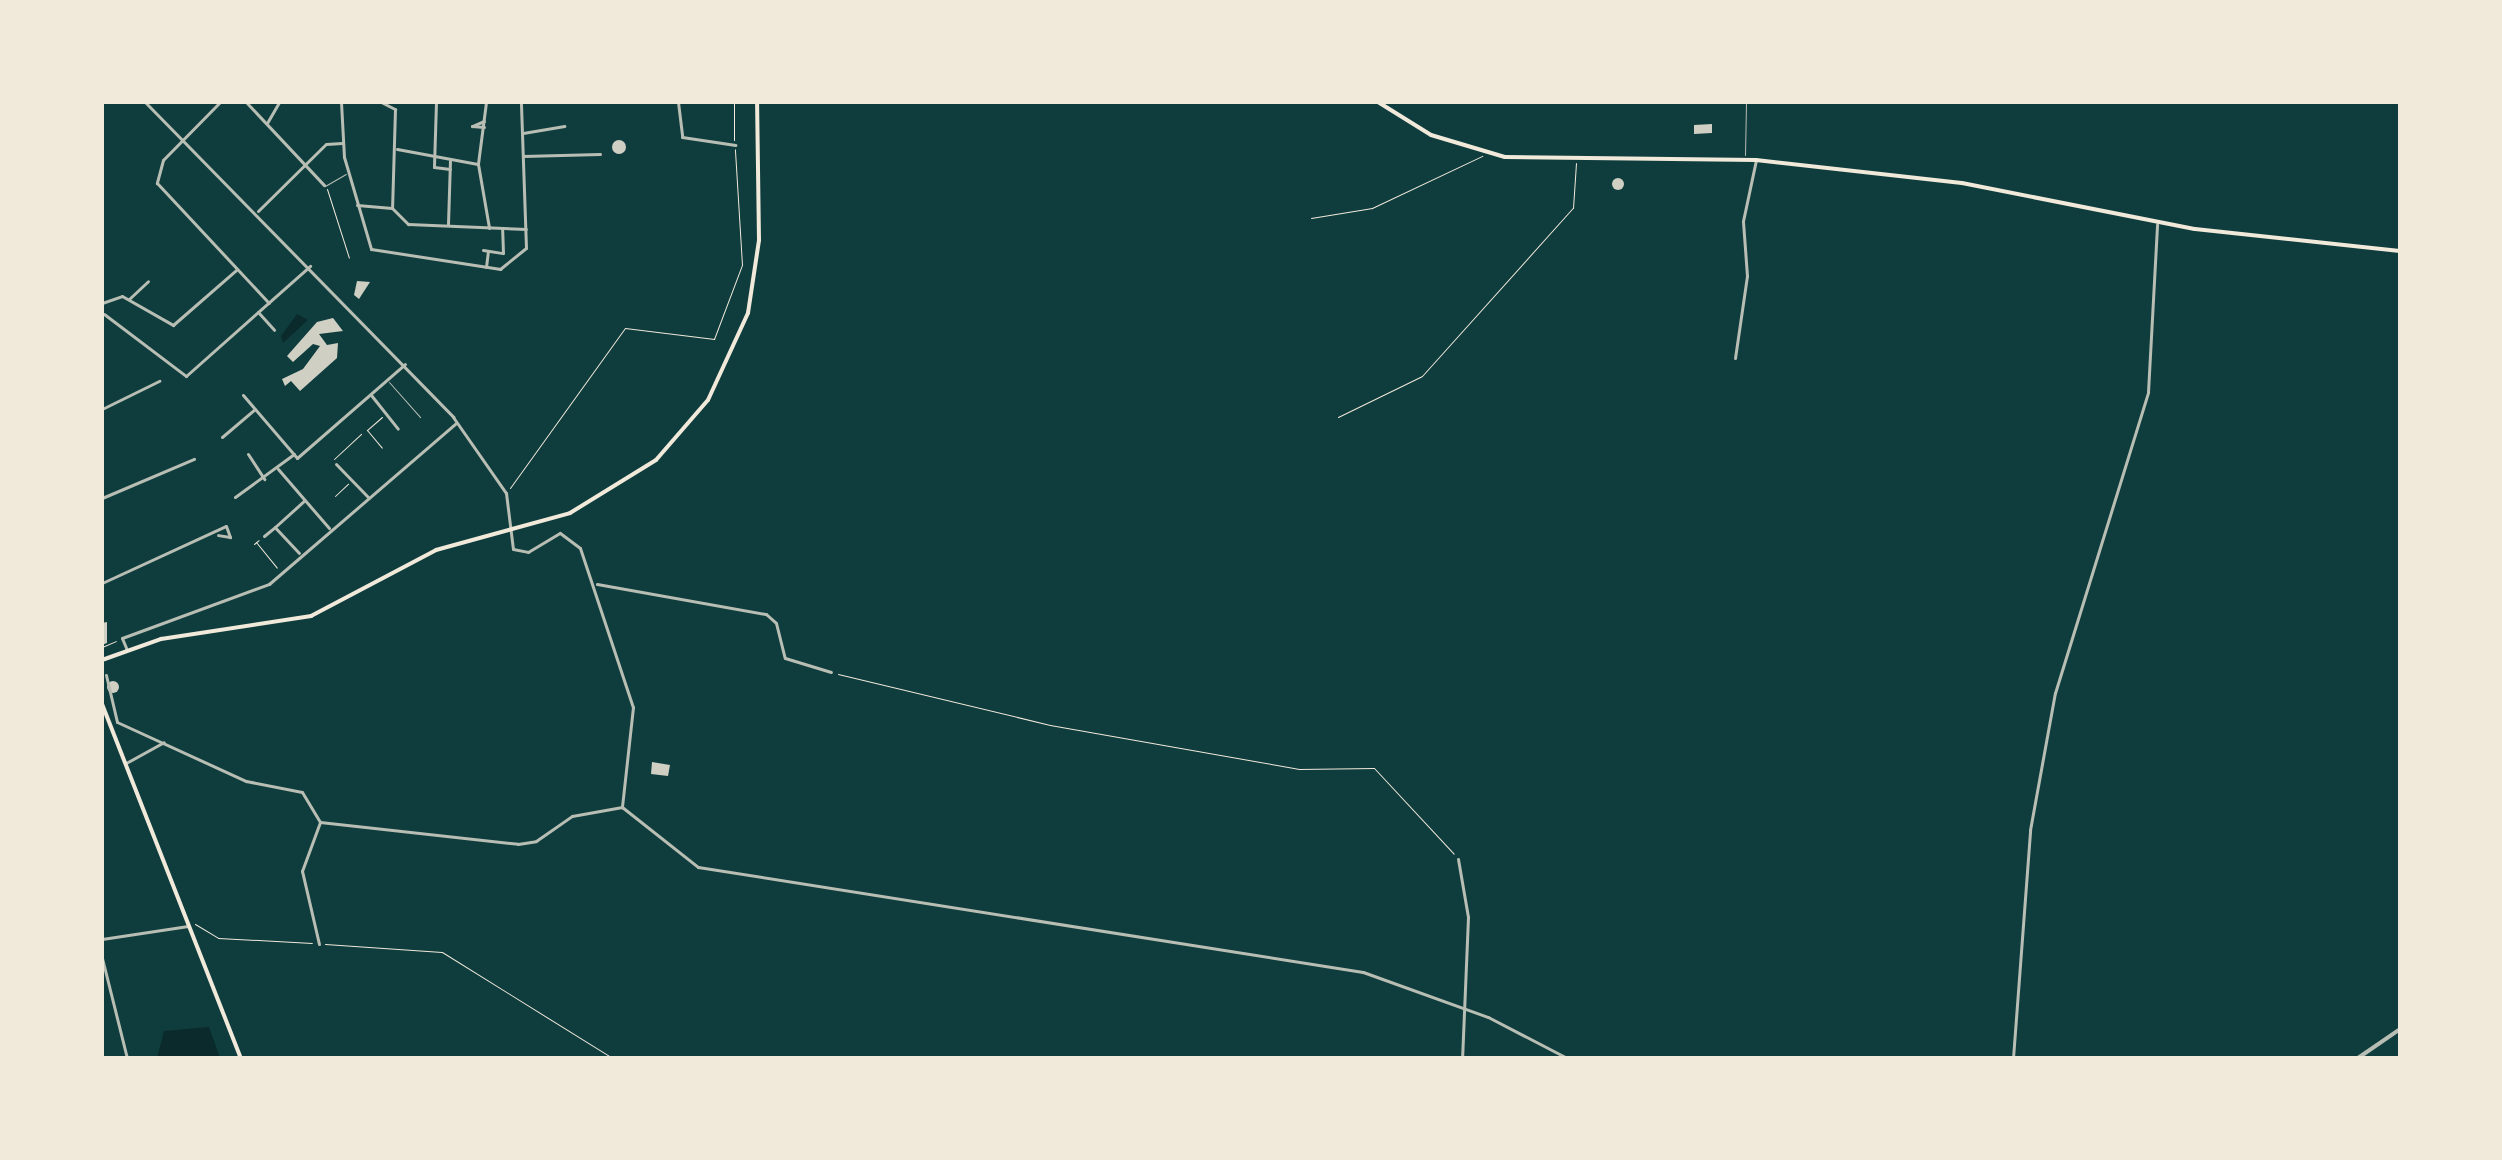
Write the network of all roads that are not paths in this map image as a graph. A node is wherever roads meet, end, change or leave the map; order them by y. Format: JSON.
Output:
{"nodes":[{"id":1,"x":145,"y":102,"type":"edge"},
{"id":2,"x":220,"y":102,"type":"edge"},
{"id":3,"x":246,"y":102,"type":"edge"},
{"id":4,"x":279,"y":102,"type":"edge"},
{"id":5,"x":341,"y":102,"type":"edge"},
{"id":6,"x":381,"y":102,"type":"edge"},
{"id":7,"x":436,"y":102,"type":"edge"},
{"id":8,"x":486,"y":102,"type":"edge"},
{"id":9,"x":521,"y":102,"type":"edge"},
{"id":10,"x":678,"y":102,"type":"edge"},
{"id":11,"x":757,"y":102,"type":"edge"},
{"id":12,"x":1378,"y":102,"type":"edge"},
{"id":13,"x":1746,"y":102,"type":"edge"},
{"id":14,"x":484,"y":121,"type":"junction"},
{"id":15,"x":266,"y":124,"type":"junction"},
{"id":16,"x":564,"y":126,"type":"dead end"},
{"id":17,"x":484,"y":127,"type":"junction"},
{"id":18,"x":523,"y":133,"type":"junction"},
{"id":19,"x":185,"y":137,"type":"junction"},
{"id":20,"x":342,"y":143,"type":"junction"},
{"id":21,"x":735,"y":145,"type":"road end"},
{"id":22,"x":397,"y":149,"type":"junction"},
{"id":23,"x":435,"y":154,"type":"junction"},
{"id":24,"x":600,"y":154,"type":"dead end"},
{"id":25,"x":523,"y":156,"type":"junction"},
{"id":26,"x":1745,"y":157,"type":"junction"},
{"id":27,"x":1756,"y":160,"type":"junction"},
{"id":28,"x":450,"y":161,"type":"junction"},
{"id":29,"x":480,"y":162,"type":"junction"},
{"id":30,"x":304,"y":165,"type":"junction"},
{"id":31,"x":450,"y":169,"type":"junction"},
{"id":32,"x":348,"y":173,"type":"junction"},
{"id":33,"x":326,"y":187,"type":"joint"},
{"id":34,"x":356,"y":205,"type":"junction"},
{"id":35,"x":392,"y":208,"type":"junction"},
{"id":36,"x":258,"y":211,"type":"junction"},
{"id":37,"x":448,"y":224,"type":"junction"},
{"id":38,"x":2157,"y":224,"type":"junction"},
{"id":39,"x":489,"y":228,"type":"junction"},
{"id":40,"x":502,"y":229,"type":"junction"},
{"id":41,"x":526,"y":229,"type":"junction"},
{"id":42,"x":2400,"y":251,"type":"edge"},
{"id":43,"x":311,"y":266,"type":"junction"},
{"id":44,"x":486,"y":268,"type":"junction"},
{"id":45,"x":237,"y":269,"type":"junction"},
{"id":46,"x":148,"y":281,"type":"dead end"},
{"id":47,"x":129,"y":299,"type":"junction"},
{"id":48,"x":102,"y":303,"type":"edge"},
{"id":49,"x":269,"y":303,"type":"junction"},
{"id":50,"x":258,"y":312,"type":"junction"},
{"id":51,"x":103,"y":316,"type":"edge"},
{"id":52,"x":274,"y":330,"type":"dead end"},
{"id":53,"x":1735,"y":358,"type":"dead end"},
{"id":54,"x":405,"y":364,"type":"junction"},
{"id":55,"x":387,"y":380,"type":"junction"},
{"id":56,"x":159,"y":381,"type":"dead end"},
{"id":57,"x":243,"y":395,"type":"dead end"},
{"id":58,"x":371,"y":395,"type":"junction"},
{"id":59,"x":102,"y":409,"type":"edge"},
{"id":60,"x":255,"y":409,"type":"junction"},
{"id":61,"x":420,"y":417,"type":"dead end"},
{"id":62,"x":456,"y":422,"type":"junction"},
{"id":63,"x":398,"y":429,"type":"dead end"},
{"id":64,"x":222,"y":437,"type":"dead end"},
{"id":65,"x":248,"y":454,"type":"dead end"},
{"id":66,"x":294,"y":454,"type":"junction"},
{"id":67,"x":194,"y":459,"type":"dead end"},
{"id":68,"x":336,"y":464,"type":"road end"},
{"id":69,"x":278,"y":469,"type":"junction"},
{"id":70,"x":264,"y":479,"type":"junction"},
{"id":71,"x":235,"y":497,"type":"dead end"},
{"id":72,"x":102,"y":498,"type":"edge"},
{"id":73,"x":369,"y":498,"type":"junction"},
{"id":74,"x":305,"y":500,"type":"junction"},
{"id":75,"x":275,"y":527,"type":"junction"},
{"id":76,"x":330,"y":529,"type":"junction"},
{"id":77,"x":510,"y":532,"type":"junction"},
{"id":78,"x":218,"y":535,"type":"dead end"},
{"id":79,"x":264,"y":536,"type":"road end"},
{"id":80,"x":337,"y":537,"type":"dead end"},
{"id":81,"x":300,"y":554,"type":"junction"},
{"id":82,"x":102,"y":583,"type":"edge"},
{"id":83,"x":597,"y":584,"type":"junction"},
{"id":84,"x":127,"y":650,"type":"junction"},
{"id":85,"x":103,"y":661,"type":"edge"},
{"id":86,"x":831,"y":672,"type":"road end"},
{"id":87,"x":106,"y":675,"type":"dead end"},
{"id":88,"x":102,"y":704,"type":"edge"},
{"id":89,"x":164,"y":742,"type":"junction"},
{"id":90,"x":125,"y":764,"type":"junction"},
{"id":91,"x":622,"y":807,"type":"junction"},
{"id":92,"x":320,"y":822,"type":"junction"},
{"id":93,"x":1458,"y":859,"type":"road end"},
{"id":94,"x":188,"y":926,"type":"junction"},
{"id":95,"x":102,"y":939,"type":"edge"},
{"id":96,"x":319,"y":944,"type":"road end"},
{"id":97,"x":102,"y":958,"type":"edge"},
{"id":98,"x":1459,"y":1011,"type":"junction"},
{"id":99,"x":2400,"y":1029,"type":"edge"},
{"id":100,"x":127,"y":1058,"type":"edge"},
{"id":101,"x":241,"y":1058,"type":"edge"},
{"id":102,"x":1462,"y":1058,"type":"edge"},
{"id":103,"x":1567,"y":1058,"type":"edge"},
{"id":104,"x":2013,"y":1058,"type":"edge"},
{"id":105,"x":2358,"y":1058,"type":"edge"}],
"edges":[{"from":1,"to":19,"type":"street"},
{"from":2,"to":19,"type":"street"},
{"from":3,"to":15,"type":"street"},
{"from":4,"to":15,"type":"street"},
{"from":5,"to":20,"type":"street"},
{"from":6,"to":22,"type":"street"},
{"from":7,"to":23,"type":"street"},
{"from":8,"to":14,"type":"street"},
{"from":9,"to":18,"type":"street"},
{"from":10,"to":21,"type":"street"},
{"from":11,"to":77,"type":"main road"},
{"from":12,"to":26,"type":"main road"},
{"from":13,"to":26,"type":"lane"},
{"from":14,"to":17,"type":"street"},
{"from":14,"to":17,"type":"street"},
{"from":15,"to":30,"type":"street"},
{"from":16,"to":18,"type":"street"},
{"from":17,"to":29,"type":"street"},
{"from":18,"to":25,"type":"street"},
{"from":19,"to":36,"type":"street"},
{"from":19,"to":45,"type":"street"},
{"from":20,"to":30,"type":"street"},
{"from":20,"to":32,"type":"street"},
{"from":22,"to":23,"type":"street"},
{"from":22,"to":35,"type":"street"},
{"from":23,"to":28,"type":"street"},
{"from":23,"to":31,"type":"street"},
{"from":24,"to":25,"type":"street"},
{"from":25,"to":41,"type":"street"},
{"from":26,"to":27,"type":"main road"},
{"from":27,"to":38,"type":"main road"},
{"from":27,"to":53,"type":"street"},
{"from":28,"to":29,"type":"street"},
{"from":28,"to":31,"type":"street"},
{"from":29,"to":39,"type":"street"},
{"from":30,"to":33,"type":"street"},
{"from":30,"to":36,"type":"street"},
{"from":31,"to":37,"type":"street"},
{"from":32,"to":33,"type":"lane"},
{"from":32,"to":34,"type":"street"},
{"from":34,"to":35,"type":"street"},
{"from":34,"to":44,"type":"street"},
{"from":35,"to":37,"type":"street"},
{"from":36,"to":43,"type":"street"},
{"from":37,"to":39,"type":"street"},
{"from":38,"to":42,"type":"main road"},
{"from":38,"to":104,"type":"street"},
{"from":39,"to":40,"type":"street"},
{"from":40,"to":41,"type":"street"},
{"from":40,"to":44,"type":"street"},
{"from":41,"to":44,"type":"street"},
{"from":43,"to":49,"type":"street"},
{"from":43,"to":54,"type":"street"},
{"from":45,"to":47,"type":"street"},
{"from":45,"to":49,"type":"street"},
{"from":46,"to":47,"type":"street"},
{"from":47,"to":48,"type":"street"},
{"from":48,"to":51,"type":"street"},
{"from":49,"to":50,"type":"street"},
{"from":50,"to":51,"type":"street"},
{"from":50,"to":52,"type":"street"},
{"from":54,"to":55,"type":"street"},
{"from":54,"to":62,"type":"street"},
{"from":55,"to":58,"type":"street"},
{"from":55,"to":61,"type":"lane"},
{"from":56,"to":59,"type":"street"},
{"from":57,"to":60,"type":"street"},
{"from":58,"to":63,"type":"street"},
{"from":58,"to":66,"type":"street"},
{"from":60,"to":64,"type":"street"},
{"from":60,"to":66,"type":"street"},
{"from":62,"to":73,"type":"street"},
{"from":62,"to":77,"type":"street"},
{"from":65,"to":70,"type":"street"},
{"from":66,"to":69,"type":"street"},
{"from":67,"to":72,"type":"street"},
{"from":68,"to":73,"type":"street"},
{"from":69,"to":70,"type":"street"},
{"from":69,"to":74,"type":"street"},
{"from":70,"to":71,"type":"street"},
{"from":73,"to":76,"type":"street"},
{"from":74,"to":75,"type":"street"},
{"from":74,"to":76,"type":"street"},
{"from":75,"to":79,"type":"street"},
{"from":75,"to":81,"type":"street"},
{"from":76,"to":80,"type":"street"},
{"from":76,"to":81,"type":"street"},
{"from":77,"to":83,"type":"street"},
{"from":77,"to":84,"type":"main road"},
{"from":78,"to":82,"type":"street"},
{"from":81,"to":84,"type":"street"},
{"from":83,"to":86,"type":"street"},
{"from":83,"to":91,"type":"street"},
{"from":84,"to":85,"type":"main road"},
{"from":87,"to":89,"type":"street"},
{"from":88,"to":90,"type":"main road"},
{"from":89,"to":90,"type":"street"},
{"from":89,"to":92,"type":"street"},
{"from":90,"to":94,"type":"main road"},
{"from":91,"to":92,"type":"street"},
{"from":91,"to":98,"type":"street"},
{"from":92,"to":96,"type":"street"},
{"from":93,"to":98,"type":"street"},
{"from":94,"to":95,"type":"street"},
{"from":94,"to":101,"type":"main road"},
{"from":97,"to":100,"type":"street"},
{"from":98,"to":102,"type":"street"},
{"from":98,"to":103,"type":"street"},
{"from":99,"to":105,"type":"street"}]}
